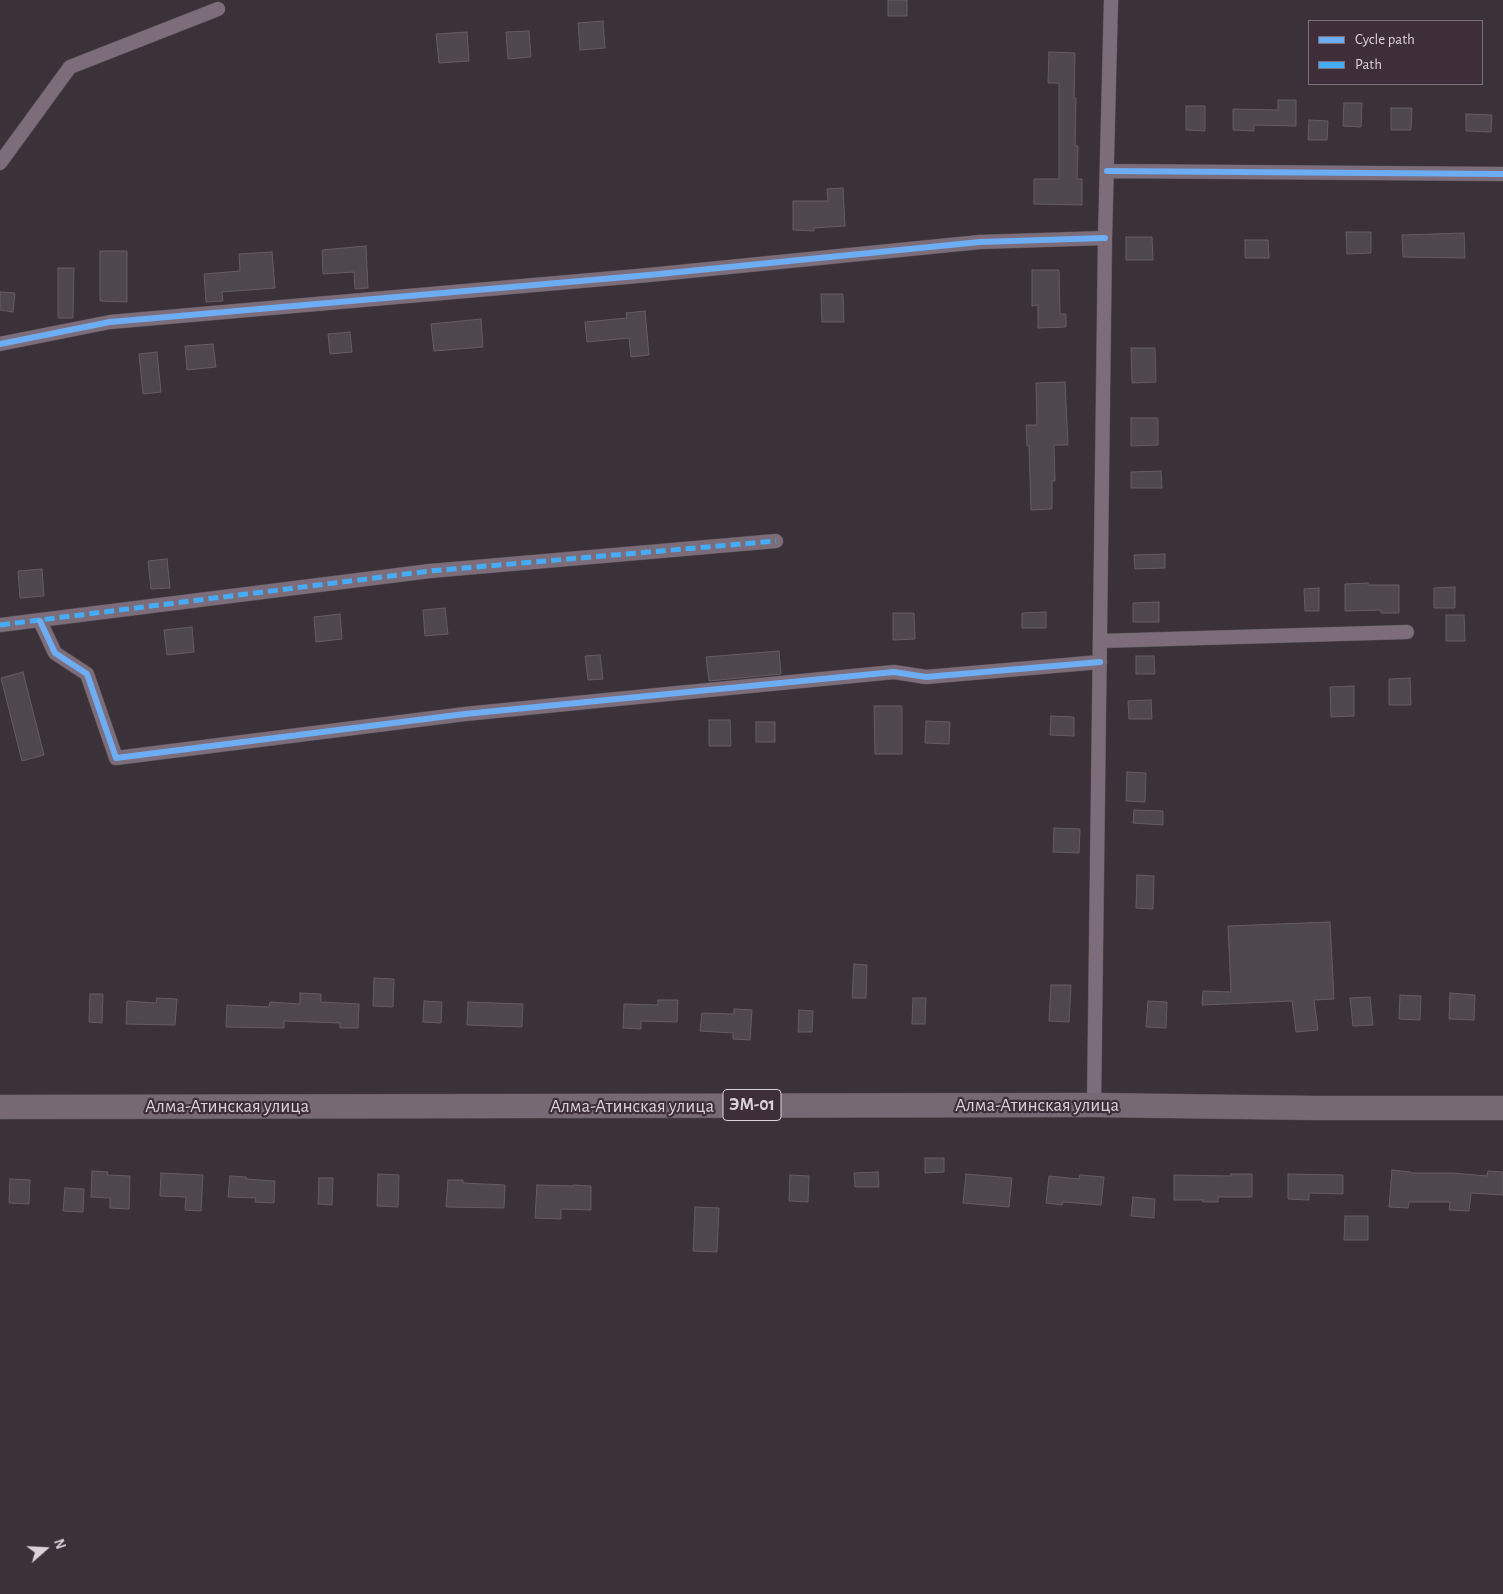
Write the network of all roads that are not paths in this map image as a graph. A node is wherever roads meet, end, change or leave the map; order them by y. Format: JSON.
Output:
{"nodes":[{"id":1,"x":1111,"y":0,"type":"edge"},
{"id":2,"x":218,"y":9,"type":"dead end"},
{"id":3,"x":0,"y":163,"type":"edge"},
{"id":4,"x":1107,"y":171,"type":"junction"},
{"id":5,"x":1503,"y":174,"type":"edge"},
{"id":6,"x":1105,"y":238,"type":"junction"},
{"id":7,"x":0,"y":344,"type":"edge"},
{"id":8,"x":776,"y":541,"type":"dead end"},
{"id":9,"x":40,"y":621,"type":"junction"},
{"id":10,"x":0,"y":625,"type":"edge"},
{"id":11,"x":1407,"y":632,"type":"dead end"},
{"id":12,"x":1100,"y":641,"type":"junction"},
{"id":13,"x":1100,"y":662,"type":"junction"},
{"id":14,"x":1094,"y":1105,"type":"junction"},
{"id":15,"x":0,"y":1107,"type":"edge"},
{"id":16,"x":1503,"y":1108,"type":"edge"}],
"edges":[{"from":1,"to":4,"type":"street"},
{"from":2,"to":3,"type":"street"},
{"from":4,"to":5,"type":"street"},
{"from":4,"to":6,"type":"street"},
{"from":6,"to":7,"type":"street"},
{"from":6,"to":12,"type":"street"},
{"from":8,"to":9,"type":"street"},
{"from":9,"to":10,"type":"street"},
{"from":9,"to":13,"type":"street"},
{"from":11,"to":12,"type":"street"},
{"from":12,"to":13,"type":"street"},
{"from":13,"to":14,"type":"street"},
{"from":14,"to":15,"type":"highway","name":"Алма-Атинская улица","number":"ЭМ-01"},
{"from":14,"to":16,"type":"highway","name":"Алма-Атинская улица","number":"ЭМ-01"}]}
